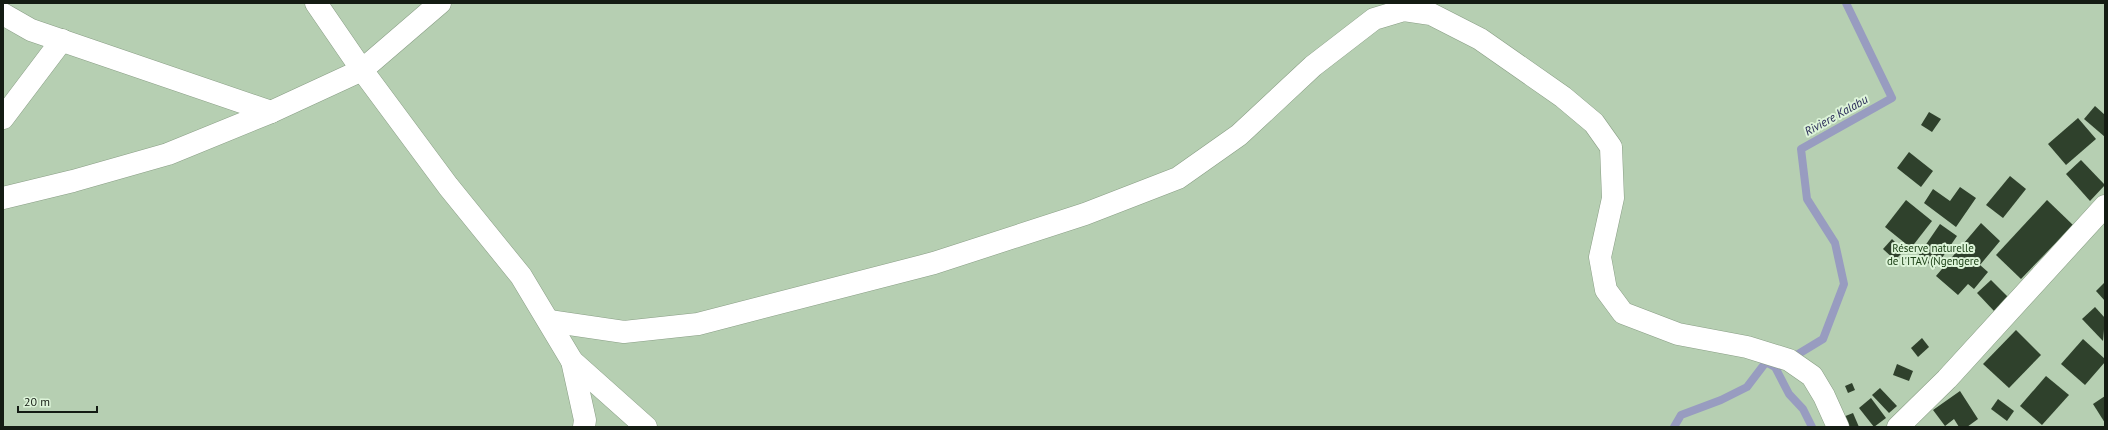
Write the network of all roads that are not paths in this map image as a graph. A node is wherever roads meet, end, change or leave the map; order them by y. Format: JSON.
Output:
{"nodes":[{"id":1,"x":316,"y":3,"type":"edge"},
{"id":2,"x":440,"y":3,"type":"edge"},
{"id":3,"x":3,"y":14,"type":"edge"},
{"id":4,"x":62,"y":40,"type":"junction"},
{"id":5,"x":362,"y":70,"type":"junction"},
{"id":6,"x":271,"y":112,"type":"junction"},
{"id":7,"x":3,"y":118,"type":"edge"},
{"id":8,"x":3,"y":198,"type":"edge"},
{"id":9,"x":2105,"y":206,"type":"edge"},
{"id":10,"x":549,"y":321,"type":"junction"},
{"id":11,"x":572,"y":361,"type":"junction"},
{"id":12,"x":584,"y":427,"type":"edge"},
{"id":13,"x":646,"y":427,"type":"edge"},
{"id":14,"x":1838,"y":427,"type":"edge"},
{"id":15,"x":1898,"y":427,"type":"edge"}],
"edges":[{"from":1,"to":5,"type":"street"},
{"from":2,"to":5,"type":"street"},
{"from":3,"to":4,"type":"street"},
{"from":4,"to":6,"type":"street"},
{"from":4,"to":7,"type":"street"},
{"from":5,"to":6,"type":"street"},
{"from":5,"to":10,"type":"street"},
{"from":6,"to":8,"type":"street"},
{"from":9,"to":15,"type":"street"},
{"from":10,"to":11,"type":"street"},
{"from":10,"to":14,"type":"street"},
{"from":11,"to":12,"type":"street"},
{"from":11,"to":13,"type":"street"}]}
